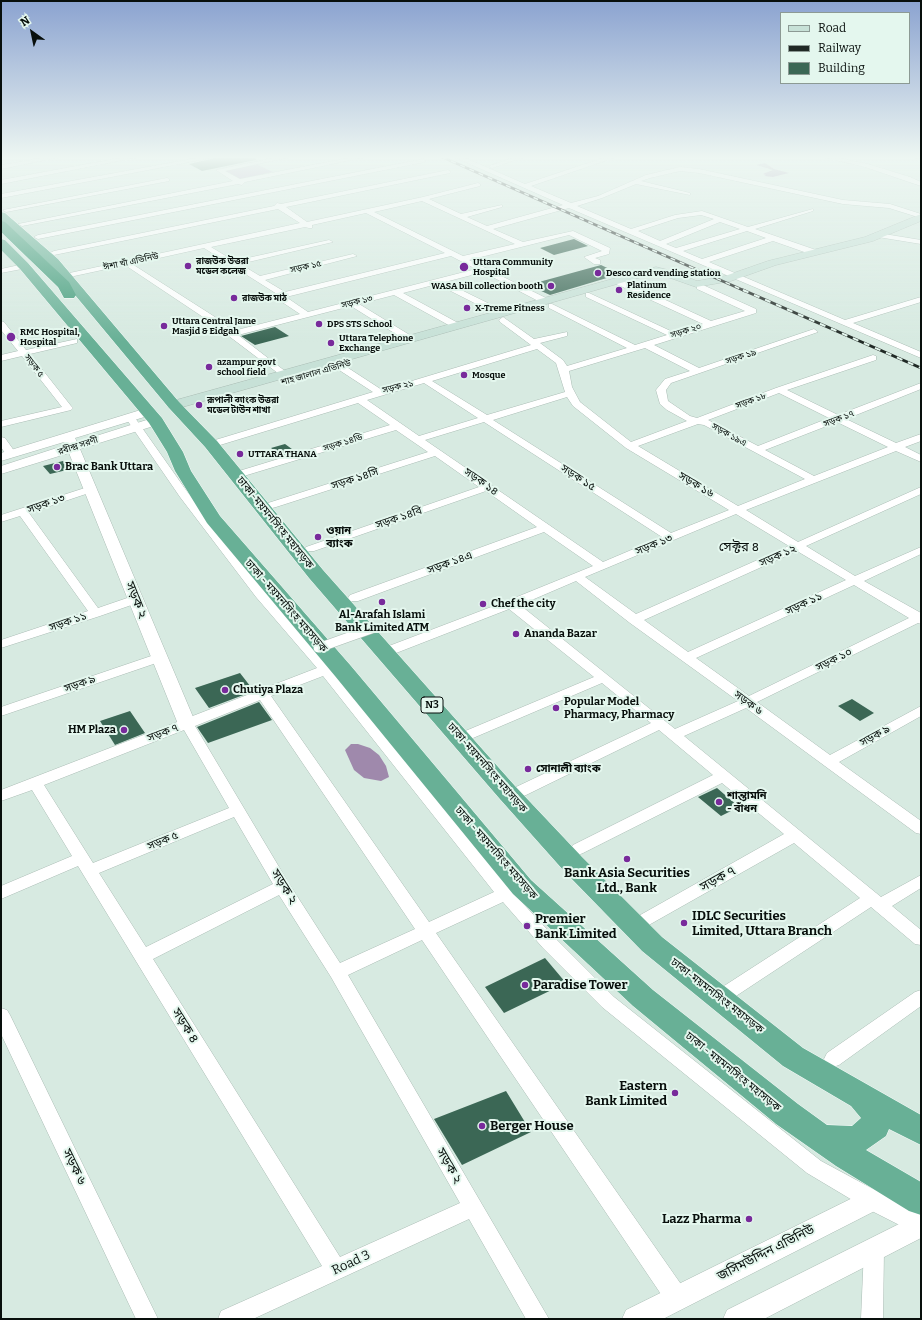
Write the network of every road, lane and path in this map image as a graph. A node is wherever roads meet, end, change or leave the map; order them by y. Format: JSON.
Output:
{"nodes":[{"id":1,"x":10,"y":219,"type":"edge"},
{"id":2,"x":50,"y":219,"type":"edge"},
{"id":3,"x":133,"y":219,"type":"edge"},
{"id":4,"x":223,"y":219,"type":"edge"},
{"id":5,"x":298,"y":219,"type":"edge"},
{"id":6,"x":338,"y":219,"type":"edge"},
{"id":7,"x":381,"y":219,"type":"edge"},
{"id":8,"x":467,"y":219,"type":"edge"},
{"id":9,"x":521,"y":219,"type":"edge"},
{"id":10,"x":603,"y":219,"type":"edge"},
{"id":11,"x":674,"y":219,"type":"edge"},
{"id":12,"x":721,"y":219,"type":"joint"},
{"id":13,"x":782,"y":219,"type":"edge"},
{"id":14,"x":916,"y":219,"type":"edge"},
{"id":15,"x":22,"y":224,"type":"dead end"},
{"id":16,"x":1,"y":225,"type":"edge"},
{"id":17,"x":308,"y":225,"type":"junction"},
{"id":18,"x":487,"y":228,"type":"junction"},
{"id":19,"x":748,"y":229,"type":"junction"},
{"id":20,"x":632,"y":231,"type":"junction"},
{"id":21,"x":881,"y":235,"type":"junction"},
{"id":22,"x":38,"y":237,"type":"dead end"},
{"id":23,"x":774,"y":238,"type":"junction"},
{"id":24,"x":329,"y":242,"type":"dead end"},
{"id":25,"x":921,"y":242,"type":"edge"},
{"id":26,"x":1,"y":243,"type":"edge"},
{"id":27,"x":661,"y":243,"type":"junction"},
{"id":28,"x":521,"y":244,"type":"junction"},
{"id":29,"x":206,"y":247,"type":"junction"},
{"id":30,"x":677,"y":250,"type":"junction"},
{"id":31,"x":813,"y":252,"type":"junction"},
{"id":32,"x":54,"y":253,"type":"dead end"},
{"id":33,"x":452,"y":254,"type":"junction"},
{"id":34,"x":353,"y":256,"type":"dead end"},
{"id":35,"x":462,"y":259,"type":"junction"},
{"id":36,"x":704,"y":261,"type":"junction"},
{"id":37,"x":597,"y":262,"type":"dead end"},
{"id":38,"x":127,"y":264,"type":"junction"},
{"id":39,"x":235,"y":264,"type":"junction"},
{"id":40,"x":24,"y":266,"type":"junction"},
{"id":41,"x":483,"y":270,"type":"junction"},
{"id":42,"x":1,"y":271,"type":"edge"},
{"id":43,"x":738,"y":275,"type":"junction"},
{"id":44,"x":259,"y":278,"type":"junction"},
{"id":45,"x":722,"y":279,"type":"junction"},
{"id":46,"x":438,"y":281,"type":"junction"},
{"id":47,"x":621,"y":283,"type":"junction"},
{"id":48,"x":69,"y":286,"type":"junction"},
{"id":49,"x":700,"y":287,"type":"junction"},
{"id":50,"x":395,"y":292,"type":"junction"},
{"id":51,"x":284,"y":294,"type":"junction"},
{"id":52,"x":589,"y":295,"type":"junction"},
{"id":53,"x":921,"y":299,"type":"edge"},
{"id":54,"x":351,"y":303,"type":"junction"},
{"id":55,"x":548,"y":303,"type":"junction"},
{"id":56,"x":307,"y":315,"type":"junction"},
{"id":57,"x":502,"y":317,"type":"junction"},
{"id":58,"x":846,"y":322,"type":"junction"},
{"id":59,"x":1,"y":324,"type":"edge"},
{"id":60,"x":710,"y":324,"type":"junction"},
{"id":61,"x":457,"y":326,"type":"junction"},
{"id":62,"x":814,"y":332,"type":"dead end"},
{"id":63,"x":4,"y":333,"type":"edge"},
{"id":64,"x":232,"y":334,"type":"junction"},
{"id":65,"x":564,"y":334,"type":"dead end"},
{"id":66,"x":673,"y":335,"type":"junction"},
{"id":67,"x":410,"y":339,"type":"junction"},
{"id":68,"x":74,"y":341,"type":"dead end"},
{"id":69,"x":535,"y":344,"type":"junction"},
{"id":70,"x":645,"y":344,"type":"junction"},
{"id":71,"x":634,"y":348,"type":"junction"},
{"id":72,"x":24,"y":352,"type":"junction"},
{"id":73,"x":921,"y":354,"type":"edge"},
{"id":74,"x":1,"y":358,"type":"edge"},
{"id":75,"x":873,"y":358,"type":"dead end"},
{"id":76,"x":339,"y":366,"type":"junction"},
{"id":77,"x":564,"y":370,"type":"junction"},
{"id":78,"x":698,"y":371,"type":"junction"},
{"id":79,"x":287,"y":377,"type":"junction"},
{"id":80,"x":425,"y":380,"type":"junction"},
{"id":81,"x":668,"y":381,"type":"joint"},
{"id":82,"x":921,"y":386,"type":"edge"},
{"id":83,"x":779,"y":390,"type":"junction"},
{"id":84,"x":570,"y":393,"type":"junction"},
{"id":85,"x":360,"y":400,"type":"junction"},
{"id":86,"x":178,"y":408,"type":"junction"},
{"id":87,"x":485,"y":418,"type":"junction"},
{"id":88,"x":840,"y":418,"type":"junction"},
{"id":89,"x":142,"y":419,"type":"junction"},
{"id":90,"x":698,"y":420,"type":"junction"},
{"id":91,"x":1,"y":424,"type":"edge"},
{"id":92,"x":398,"y":426,"type":"junction"},
{"id":93,"x":921,"y":437,"type":"edge"},
{"id":94,"x":418,"y":439,"type":"junction"},
{"id":95,"x":1,"y":440,"type":"edge"},
{"id":96,"x":70,"y":442,"type":"junction"},
{"id":97,"x":216,"y":443,"type":"dead end"},
{"id":98,"x":630,"y":446,"type":"junction"},
{"id":99,"x":896,"y":446,"type":"junction"},
{"id":100,"x":756,"y":450,"type":"junction"},
{"id":101,"x":438,"y":452,"type":"junction"},
{"id":102,"x":6,"y":456,"type":"edge"},
{"id":103,"x":921,"y":459,"type":"edge"},
{"id":104,"x":1,"y":470,"type":"edge"},
{"id":105,"x":243,"y":473,"type":"dead end"},
{"id":106,"x":814,"y":480,"type":"junction"},
{"id":107,"x":488,"y":487,"type":"junction"},
{"id":108,"x":91,"y":489,"type":"junction"},
{"id":109,"x":921,"y":490,"type":"edge"},
{"id":110,"x":272,"y":506,"type":"dead end"},
{"id":111,"x":737,"y":510,"type":"junction"},
{"id":112,"x":23,"y":512,"type":"junction"},
{"id":113,"x":1,"y":519,"type":"edge"},
{"id":114,"x":545,"y":528,"type":"junction"},
{"id":115,"x":670,"y":538,"type":"junction"},
{"id":116,"x":799,"y":546,"type":"junction"},
{"id":117,"x":310,"y":549,"type":"dead end"},
{"id":118,"x":921,"y":550,"type":"edge"},
{"id":119,"x":601,"y":566,"type":"junction"},
{"id":120,"x":576,"y":576,"type":"junction"},
{"id":121,"x":855,"y":580,"type":"junction"},
{"id":122,"x":354,"y":598,"type":"dead end"},
{"id":123,"x":136,"y":599,"type":"junction"},
{"id":124,"x":511,"y":604,"type":"junction"},
{"id":125,"x":96,"y":612,"type":"junction"},
{"id":126,"x":920,"y":618,"type":"edge"},
{"id":127,"x":634,"y":620,"type":"junction"},
{"id":128,"x":374,"y":628,"type":"dead end"},
{"id":129,"x":1,"y":644,"type":"edge"},
{"id":130,"x":318,"y":648,"type":"dead end"},
{"id":131,"x":386,"y":652,"type":"junction"},
{"id":132,"x":160,"y":657,"type":"junction"},
{"id":133,"x":687,"y":657,"type":"junction"},
{"id":134,"x":325,"y":670,"type":"junction"},
{"id":135,"x":603,"y":678,"type":"junction"},
{"id":136,"x":263,"y":694,"type":"junction"},
{"id":137,"x":747,"y":702,"type":"junction"},
{"id":138,"x":921,"y":710,"type":"edge"},
{"id":139,"x":1,"y":712,"type":"edge"},
{"id":140,"x":187,"y":724,"type":"junction"},
{"id":141,"x":661,"y":724,"type":"junction"},
{"id":142,"x":468,"y":735,"type":"dead end"},
{"id":143,"x":674,"y":735,"type":"junction"},
{"id":144,"x":828,"y":762,"type":"junction"},
{"id":145,"x":723,"y":776,"type":"junction"},
{"id":146,"x":35,"y":783,"type":"junction"},
{"id":147,"x":521,"y":791,"type":"dead end"},
{"id":148,"x":1,"y":796,"type":"edge"},
{"id":149,"x":237,"y":810,"type":"junction"},
{"id":150,"x":917,"y":822,"type":"edge"},
{"id":151,"x":795,"y":835,"type":"junction"},
{"id":152,"x":578,"y":849,"type":"dead end"},
{"id":153,"x":85,"y":865,"type":"junction"},
{"id":154,"x":921,"y":881,"type":"edge"},
{"id":155,"x":282,"y":886,"type":"junction"},
{"id":156,"x":514,"y":890,"type":"junction"},
{"id":157,"x":1,"y":893,"type":"edge"},
{"id":158,"x":876,"y":902,"type":"junction"},
{"id":159,"x":641,"y":922,"type":"dead end"},
{"id":160,"x":426,"y":931,"type":"junction"},
{"id":161,"x":921,"y":939,"type":"edge"},
{"id":162,"x":142,"y":957,"type":"junction"},
{"id":163,"x":337,"y":972,"type":"junction"},
{"id":164,"x":730,"y":991,"type":"dead end"},
{"id":165,"x":921,"y":997,"type":"edge"},
{"id":166,"x":1,"y":1015,"type":"edge"},
{"id":167,"x":833,"y":1059,"type":"dead end"},
{"id":168,"x":861,"y":1097,"type":"junction"},
{"id":169,"x":921,"y":1130,"type":"edge"},
{"id":170,"x":821,"y":1138,"type":"junction"},
{"id":171,"x":897,"y":1187,"type":"junction"},
{"id":172,"x":871,"y":1200,"type":"junction"},
{"id":173,"x":921,"y":1200,"type":"edge"},
{"id":174,"x":473,"y":1207,"type":"junction"},
{"id":175,"x":921,"y":1226,"type":"edge"},
{"id":176,"x":874,"y":1249,"type":"junction"},
{"id":177,"x":336,"y":1270,"type":"junction"},
{"id":178,"x":677,"y":1298,"type":"junction"},
{"id":179,"x":147,"y":1319,"type":"edge"},
{"id":180,"x":229,"y":1319,"type":"edge"},
{"id":181,"x":538,"y":1319,"type":"edge"},
{"id":182,"x":635,"y":1319,"type":"edge"},
{"id":183,"x":736,"y":1319,"type":"edge"},
{"id":184,"x":872,"y":1319,"type":"edge"}],
"edges":[{"from":1,"to":48,"type":"highway","name":"ঢাকা-ময়মনসিংহ মহাসড়ক","number":"N3"},
{"from":2,"to":15,"type":"street"},
{"from":3,"to":22,"type":"street"},
{"from":4,"to":32,"type":"street"},
{"from":5,"to":17,"type":"street"},
{"from":6,"to":17,"type":"street","name":"ঈশা খাঁ এভিনিউ"},
{"from":7,"to":33,"type":"street"},
{"from":8,"to":18,"type":"street"},
{"from":9,"to":18,"type":"street"},
{"from":10,"to":20,"type":"street"},
{"from":11,"to":20,"type":"street"},
{"from":12,"to":19,"type":"street"},
{"from":12,"to":27,"type":"street"},
{"from":13,"to":19,"type":"street"},
{"from":14,"to":21,"type":"main road"},
{"from":16,"to":48,"type":"highway"},
{"from":17,"to":29,"type":"street","name":"ঈশা খাঁ এভিনিউ"},
{"from":18,"to":28,"type":"street"},
{"from":19,"to":23,"type":"street"},
{"from":19,"to":30,"type":"street"},
{"from":20,"to":27,"type":"street"},
{"from":21,"to":25,"type":"street"},
{"from":21,"to":31,"type":"main road"},
{"from":23,"to":31,"type":"street"},
{"from":23,"to":36,"type":"street"},
{"from":24,"to":39,"type":"street"},
{"from":26,"to":40,"type":"highway"},
{"from":27,"to":30,"type":"street"},
{"from":28,"to":35,"type":"street"},
{"from":28,"to":37,"type":"street"},
{"from":29,"to":38,"type":"street","name":"ঈশা খাঁ এভিনিউ"},
{"from":29,"to":39,"type":"street"},
{"from":30,"to":36,"type":"street"},
{"from":31,"to":43,"type":"main road"},
{"from":33,"to":35,"type":"street"},
{"from":33,"to":51,"type":"street"},
{"from":34,"to":44,"type":"street","name":"সড়ক ১৫"},
{"from":35,"to":41,"type":"street"},
{"from":36,"to":43,"type":"street"},
{"from":38,"to":48,"type":"street","name":"ঈশা খাঁ এভিনিউ"},
{"from":38,"to":64,"type":"street"},
{"from":39,"to":44,"type":"street"},
{"from":40,"to":42,"type":"street"},
{"from":40,"to":89,"type":"highway"},
{"from":41,"to":46,"type":"street","name":"সড়ক ১৩"},
{"from":41,"to":55,"type":"street"},
{"from":43,"to":45,"type":"main road"},
{"from":43,"to":58,"type":"street"},
{"from":44,"to":51,"type":"street"},
{"from":45,"to":47,"type":"main road","name":"শাহ জালাল এভিনিউ"},
{"from":45,"to":49,"type":"main road","name":"শাহ জালাল এভিনিউ"},
{"from":46,"to":50,"type":"street","name":"সড়ক ১৩"},
{"from":46,"to":57,"type":"street"},
{"from":47,"to":49,"type":"main road","name":"শাহ জালাল এভিনিউ"},
{"from":47,"to":52,"type":"main road","name":"শাহ জালাল এভিনিউ"},
{"from":47,"to":55,"type":"main road","name":"শাহ জালাল এভিনিউ"},
{"from":47,"to":60,"type":"street"},
{"from":48,"to":86,"type":"highway","name":"ঢাকা-ময়মনসিংহ মহাসড়ক","number":"N3"},
{"from":49,"to":60,"type":"street","name":"সড়ক ২০"},
{"from":50,"to":54,"type":"street","name":"সড়ক ১৩"},
{"from":50,"to":61,"type":"street"},
{"from":51,"to":56,"type":"street"},
{"from":52,"to":55,"type":"main road","name":"শাহ জালাল এভিনিউ"},
{"from":52,"to":66,"type":"street"},
{"from":53,"to":58,"type":"street"},
{"from":54,"to":56,"type":"street","name":"সড়ক ১৩"},
{"from":54,"to":67,"type":"street"},
{"from":55,"to":57,"type":"main road","name":"শাহ জালাল এভিনিউ"},
{"from":55,"to":71,"type":"street"},
{"from":56,"to":64,"type":"street","name":"সড়ক ১৩"},
{"from":57,"to":61,"type":"main road","name":"শাহ জালাল এভিনিউ"},
{"from":57,"to":69,"type":"street"},
{"from":57,"to":76,"type":"main road","name":"শাহ জালাল এভিনিউ"},
{"from":58,"to":73,"type":"street"},
{"from":59,"to":63,"type":"street","name":"সড়ক ৫"},
{"from":60,"to":66,"type":"street","name":"সড়ক ২০"},
{"from":61,"to":67,"type":"main road","name":"শাহ জালাল এভিনিউ"},
{"from":62,"to":78,"type":"street","name":"সড়ক ১৯"},
{"from":63,"to":72,"type":"street","name":"সড়ক ৫"},
{"from":64,"to":79,"type":"street"},
{"from":65,"to":69,"type":"street","name":"সড়ক ২১"},
{"from":66,"to":70,"type":"street","name":"সড়ক ২০"},
{"from":67,"to":79,"type":"main road","name":"শাহ জালাল এভিনিউ"},
{"from":68,"to":72,"type":"street"},
{"from":69,"to":77,"type":"street"},
{"from":69,"to":80,"type":"street","name":"সড়ক ২১"},
{"from":70,"to":71,"type":"street","name":"সড়ক ২০"},
{"from":70,"to":78,"type":"street"},
{"from":71,"to":77,"type":"street","name":"সড়ক ২০"},
{"from":72,"to":74,"type":"street"},
{"from":72,"to":91,"type":"street","name":"সড়ক ৫"},
{"from":75,"to":83,"type":"street","name":"সড়ক ১৮"},
{"from":76,"to":79,"type":"main road","name":"শাহ জালাল এভিনিউ"},
{"from":76,"to":80,"type":"street","name":"সড়ক ২১"},
{"from":76,"to":85,"type":"street","name":"সড়ক ২১"},
{"from":77,"to":84,"type":"street","name":"সড়ক ১৬"},
{"from":78,"to":81,"type":"street","name":"সড়ক ১৯"},
{"from":79,"to":86,"type":"main road","name":"শাহ জালাল এভিনিউ"},
{"from":80,"to":87,"type":"street","name":"সড়ক ১৫"},
{"from":81,"to":90,"type":"street","name":"সড়ক ১৯এ"},
{"from":82,"to":88,"type":"street","name":"সড়ক ১৭"},
{"from":83,"to":88,"type":"street"},
{"from":83,"to":90,"type":"street","name":"সড়ক ১৮"},
{"from":84,"to":87,"type":"street"},
{"from":84,"to":98,"type":"street","name":"সড়ক ১৬"},
{"from":85,"to":92,"type":"street","name":"সড়ক ১৪"},
{"from":85,"to":97,"type":"street","name":"সড়ক ২১"},
{"from":86,"to":131,"type":"highway","name":"ঢাকা-ময়মনসিংহ মহাসড়ক","number":"N3"},
{"from":87,"to":94,"type":"street"},
{"from":87,"to":115,"type":"street","name":"সড়ক ১৫"},
{"from":88,"to":99,"type":"street"},
{"from":88,"to":100,"type":"street","name":"সড়ক ১৭"},
{"from":89,"to":96,"type":"street","name":"রবীন্দ্র সরণী"},
{"from":89,"to":134,"type":"street"},
{"from":89,"to":156,"type":"highway","name":"ঢাকা - ময়মনসিংহ মহাসড়ক"},
{"from":90,"to":98,"type":"street","name":"সড়ক ১৮"},
{"from":90,"to":100,"type":"street","name":"সড়ক ১৯এ"},
{"from":92,"to":94,"type":"street","name":"সড়ক ১৪"},
{"from":92,"to":105,"type":"street","name":"সড়ক ১৪ডি"},
{"from":93,"to":99,"type":"street","name":"সড়ক ১৩"},
{"from":94,"to":101,"type":"street","name":"সড়ক ১৪"},
{"from":95,"to":102,"type":"street"},
{"from":96,"to":102,"type":"street","name":"রবীন্দ্র সরণী"},
{"from":96,"to":104,"type":"street","name":"রবীন্দ্র সরণী"},
{"from":96,"to":108,"type":"street","name":"সড়ক ২"},
{"from":98,"to":111,"type":"street","name":"সড়ক ১৬"},
{"from":99,"to":103,"type":"street"},
{"from":99,"to":106,"type":"street","name":"সড়ক ১৩"},
{"from":100,"to":106,"type":"street","name":"সড়ক ১৯এ"},
{"from":101,"to":107,"type":"street","name":"সড়ক ১৪"},
{"from":101,"to":110,"type":"street","name":"সড়ক ১৪সি"},
{"from":106,"to":111,"type":"street","name":"সড়ক ১৩"},
{"from":107,"to":114,"type":"street","name":"সড়ক ১৪"},
{"from":107,"to":117,"type":"street","name":"সড়ক ১৪বি"},
{"from":108,"to":112,"type":"street","name":"সড়ক ১৩"},
{"from":108,"to":123,"type":"street","name":"সড়ক ২"},
{"from":109,"to":116,"type":"street","name":"সড়ক ১২"},
{"from":111,"to":115,"type":"street","name":"সড়ক ১৩"},
{"from":111,"to":116,"type":"street","name":"সড়ক ১৬"},
{"from":112,"to":113,"type":"street","name":"সড়ক ১৩"},
{"from":112,"to":125,"type":"street"},
{"from":114,"to":119,"type":"street","name":"সড়ক ১৪"},
{"from":114,"to":122,"type":"street","name":"সড়ক ১৪এ"},
{"from":115,"to":119,"type":"street","name":"সড়ক ১৩"},
{"from":116,"to":121,"type":"street","name":"সড়ক ১৬"},
{"from":116,"to":127,"type":"street","name":"সড়ক ১২"},
{"from":118,"to":121,"type":"street","name":"সড়ক ১১"},
{"from":119,"to":120,"type":"street","name":"সড়ক ১৩"},
{"from":120,"to":124,"type":"street","name":"সড়ক ১৩"},
{"from":120,"to":127,"type":"street","name":"সড়ক ৬"},
{"from":121,"to":126,"type":"street","name":"সড়ক ১৬"},
{"from":121,"to":133,"type":"street","name":"সড়ক ১১"},
{"from":123,"to":125,"type":"street","name":"সড়ক ১১"},
{"from":123,"to":132,"type":"street","name":"সড়ক ২"},
{"from":124,"to":131,"type":"street","name":"সড়ক ১৩"},
{"from":124,"to":135,"type":"street"},
{"from":125,"to":129,"type":"street","name":"সড়ক ১১"},
{"from":126,"to":137,"type":"street","name":"সড়ক ১০"},
{"from":127,"to":133,"type":"street","name":"সড়ক ৬"},
{"from":128,"to":130,"type":"street","bridge":true},
{"from":131,"to":168,"type":"highway","name":"ঢাকা-ময়মনসিংহ মহাসড়ক","number":"N3"},
{"from":132,"to":139,"type":"street","name":"সড়ক ৯"},
{"from":132,"to":140,"type":"street","name":"সড়ক ২"},
{"from":133,"to":137,"type":"street","name":"সড়ক ৬"},
{"from":134,"to":136,"type":"street","name":"সড়ক ৭"},
{"from":134,"to":156,"type":"street"},
{"from":135,"to":141,"type":"street"},
{"from":135,"to":142,"type":"street"},
{"from":136,"to":140,"type":"street","name":"সড়ক ৭"},
{"from":136,"to":160,"type":"street"},
{"from":137,"to":143,"type":"street","name":"সড়ক ১০"},
{"from":137,"to":144,"type":"street","name":"সড়ক ৬"},
{"from":138,"to":144,"type":"street","name":"সড়ক ৯"},
{"from":140,"to":146,"type":"street","name":"সড়ক ৭"},
{"from":140,"to":149,"type":"street","name":"সড়ক ২"},
{"from":141,"to":143,"type":"street"},
{"from":141,"to":147,"type":"street"},
{"from":143,"to":145,"type":"street"},
{"from":144,"to":150,"type":"street","name":"সড়ক ৬"},
{"from":145,"to":151,"type":"street"},
{"from":145,"to":152,"type":"street"},
{"from":146,"to":148,"type":"street","name":"সড়ক ৭"},
{"from":146,"to":153,"type":"street","name":"সড়ক ৪"},
{"from":149,"to":153,"type":"street","name":"সড়ক ৫"},
{"from":149,"to":155,"type":"street","name":"সড়ক ২"},
{"from":151,"to":158,"type":"street"},
{"from":151,"to":159,"type":"street","name":"সড়ক ৭"},
{"from":153,"to":157,"type":"street","name":"সড়ক ৫"},
{"from":153,"to":162,"type":"street","name":"সড়ক ৪"},
{"from":154,"to":158,"type":"street"},
{"from":155,"to":162,"type":"street"},
{"from":155,"to":163,"type":"street","name":"সড়ক ২"},
{"from":156,"to":160,"type":"street"},
{"from":156,"to":170,"type":"highway","name":"ঢাকা - ময়মনসিংহ মহাসড়ক"},
{"from":156,"to":172,"type":"street"},
{"from":158,"to":161,"type":"street"},
{"from":158,"to":164,"type":"street"},
{"from":160,"to":163,"type":"street"},
{"from":160,"to":178,"type":"street"},
{"from":162,"to":177,"type":"street","name":"সড়ক ৪"},
{"from":163,"to":174,"type":"street","name":"সড়ক ২"},
{"from":165,"to":167,"type":"street"},
{"from":166,"to":179,"type":"street","name":"সড়ক ৬"},
{"from":168,"to":169,"type":"highway","name":"ঢাকা-ময়মনসিংহ মহাসড়ক","number":"N3"},
{"from":168,"to":170,"type":"highway"},
{"from":170,"to":171,"type":"highway","name":"ঢাকা - ময়মনসিংহ মহাসড়ক"},
{"from":171,"to":172,"type":"street","name":"জসিমউদ্দিন এভিনিউ"},
{"from":171,"to":173,"type":"highway","name":"ঢাকা - ময়মনসিংহ মহাসড়ক"},
{"from":172,"to":175,"type":"street"},
{"from":172,"to":178,"type":"street","name":"জসিমউদ্দিন এভিনিউ"},
{"from":174,"to":177,"type":"street","name":"Road 3"},
{"from":174,"to":181,"type":"street","name":"সড়ক ২"},
{"from":175,"to":176,"type":"street"},
{"from":176,"to":183,"type":"street"},
{"from":176,"to":184,"type":"street"},
{"from":177,"to":180,"type":"street","name":"Road 3"},
{"from":178,"to":182,"type":"street","name":"জসিমউদ্দিন এভিনিউ"}]}
